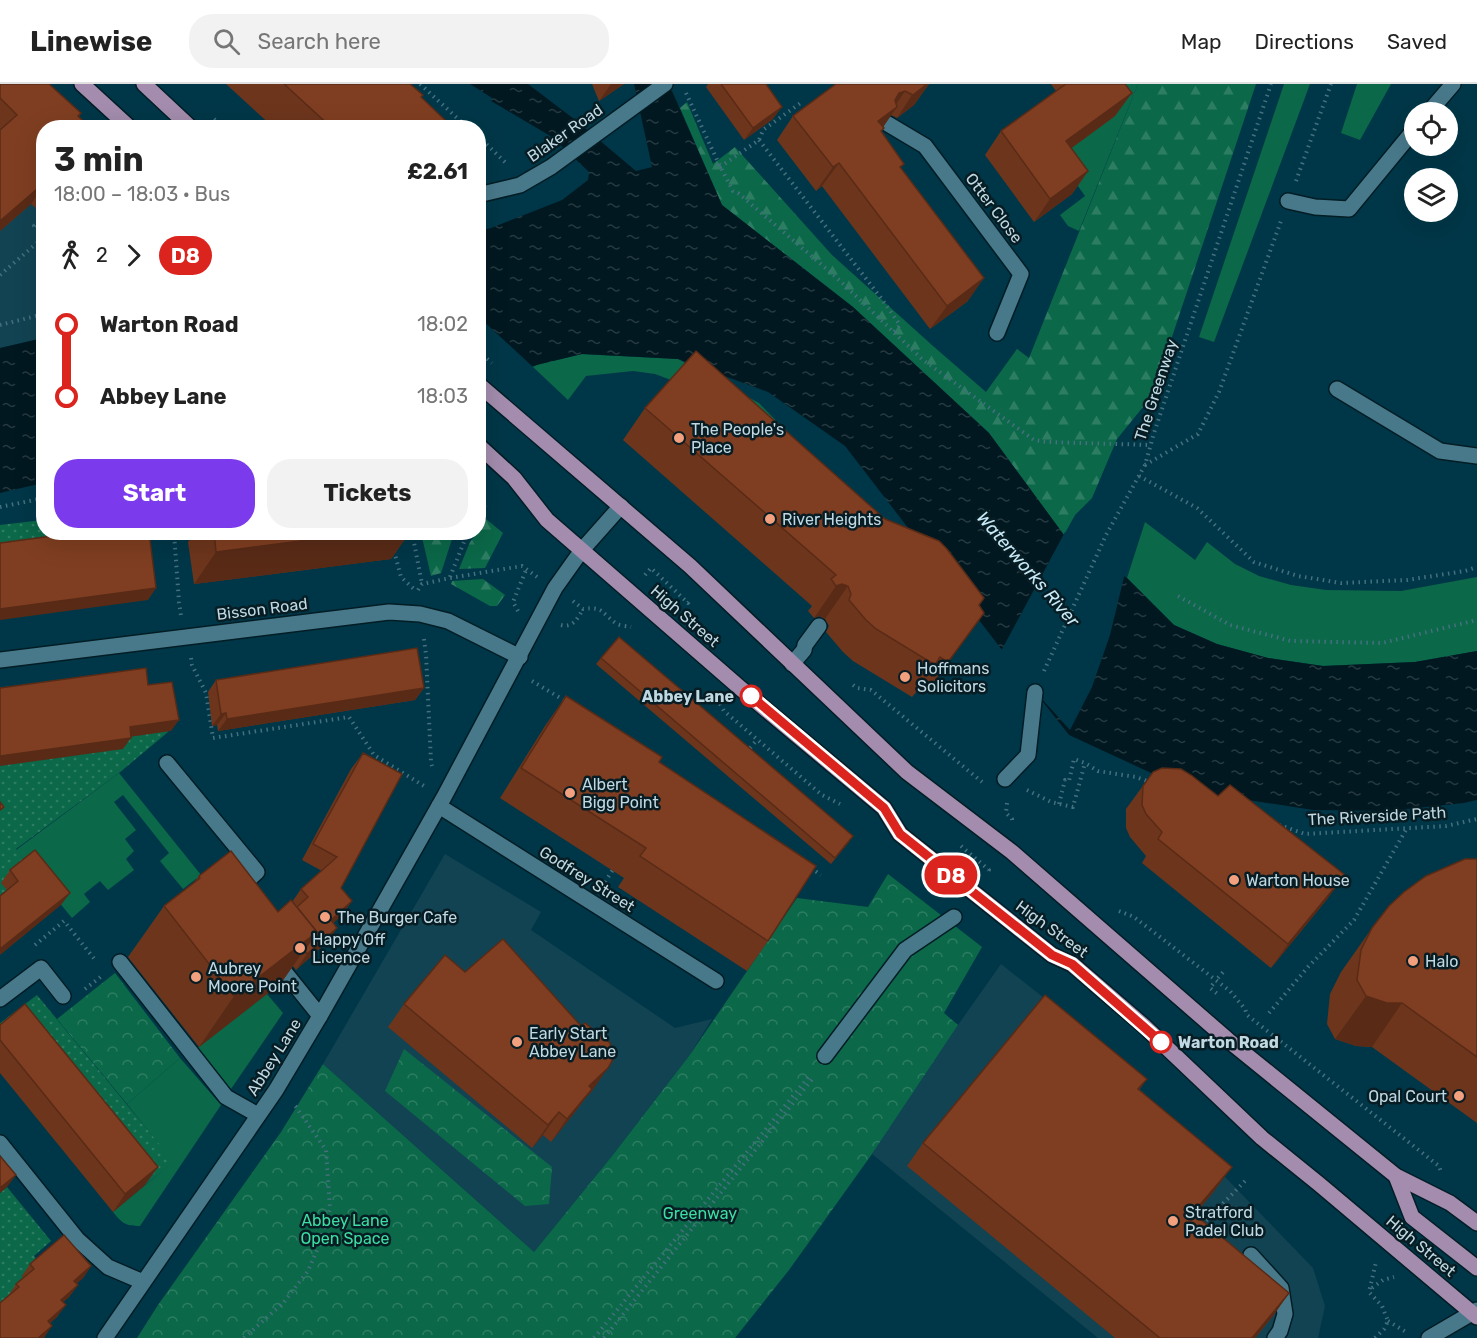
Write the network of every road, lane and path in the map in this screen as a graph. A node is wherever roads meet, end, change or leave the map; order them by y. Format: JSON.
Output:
{"nodes":[{"id":1,"x":82,"y":84,"type":"edge"},
{"id":2,"x":144,"y":84,"type":"edge"},
{"id":3,"x":420,"y":84,"type":"edge"},
{"id":4,"x":665,"y":84,"type":"edge"},
{"id":5,"x":1271,"y":84,"type":"edge"},
{"id":6,"x":1331,"y":84,"type":"edge"},
{"id":7,"x":1453,"y":84,"type":"edge"},
{"id":8,"x":686,"y":92,"type":"dead end"},
{"id":9,"x":802,"y":102,"type":"dead end"},
{"id":10,"x":1438,"y":102,"type":"edge"},
{"id":11,"x":121,"y":120,"type":"edge"},
{"id":12,"x":182,"y":120,"type":"edge"},
{"id":13,"x":459,"y":120,"type":"edge"},
{"id":14,"x":888,"y":124,"type":"edge"},
{"id":15,"x":759,"y":140,"type":"junction"},
{"id":16,"x":1404,"y":142,"type":"edge"},
{"id":17,"x":486,"y":144,"type":"edge"},
{"id":18,"x":508,"y":165,"type":"dead end"},
{"id":19,"x":720,"y":167,"type":"junction"},
{"id":20,"x":486,"y":193,"type":"edge"},
{"id":21,"x":1288,"y":201,"type":"junction"},
{"id":22,"x":36,"y":243,"type":"edge"},
{"id":23,"x":0,"y":275,"type":"edge"},
{"id":24,"x":36,"y":316,"type":"edge"},
{"id":25,"x":0,"y":325,"type":"edge"},
{"id":26,"x":894,"y":332,"type":"junction"},
{"id":27,"x":997,"y":333,"type":"dead end"},
{"id":28,"x":1337,"y":389,"type":"dead end"},
{"id":29,"x":486,"y":391,"type":"edge"},
{"id":30,"x":1151,"y":445,"type":"junction"},
{"id":31,"x":486,"y":453,"type":"edge"},
{"id":32,"x":1477,"y":456,"type":"edge"},
{"id":33,"x":1145,"y":465,"type":"junction"},
{"id":34,"x":1139,"y":476,"type":"junction"},
{"id":35,"x":36,"y":500,"type":"edge"},
{"id":36,"x":621,"y":506,"type":"junction"},
{"id":37,"x":0,"y":507,"type":"edge"},
{"id":38,"x":175,"y":540,"type":"edge"},
{"id":39,"x":414,"y":540,"type":"edge"},
{"id":40,"x":465,"y":540,"type":"edge"},
{"id":41,"x":393,"y":543,"type":"dead end"},
{"id":42,"x":582,"y":550,"type":"junction"},
{"id":43,"x":1477,"y":567,"type":"edge"},
{"id":44,"x":643,"y":577,"type":"dead end"},
{"id":45,"x":450,"y":578,"type":"junction"},
{"id":46,"x":422,"y":584,"type":"junction"},
{"id":47,"x":694,"y":596,"type":"dead end"},
{"id":48,"x":1178,"y":597,"type":"dead end"},
{"id":49,"x":577,"y":604,"type":"dead end"},
{"id":50,"x":515,"y":607,"type":"dead end"},
{"id":51,"x":583,"y":609,"type":"junction"},
{"id":52,"x":420,"y":614,"type":"junction"},
{"id":53,"x":577,"y":620,"type":"dead end"},
{"id":54,"x":1477,"y":620,"type":"edge"},
{"id":55,"x":618,"y":625,"type":"dead end"},
{"id":56,"x":819,"y":626,"type":"dead end"},
{"id":57,"x":185,"y":637,"type":"junction"},
{"id":58,"x":0,"y":660,"type":"edge"},
{"id":59,"x":516,"y":663,"type":"junction"},
{"id":60,"x":792,"y":664,"type":"junction"},
{"id":61,"x":857,"y":688,"type":"dead end"},
{"id":62,"x":1035,"y":692,"type":"joint"},
{"id":63,"x":569,"y":703,"type":"edge"},
{"id":64,"x":755,"y":741,"type":"dead end"},
{"id":65,"x":750,"y":748,"type":"edge"},
{"id":66,"x":167,"y":763,"type":"dead end"},
{"id":67,"x":1085,"y":763,"type":"junction"},
{"id":68,"x":1005,"y":779,"type":"dead end"},
{"id":69,"x":983,"y":783,"type":"dead end"},
{"id":70,"x":1158,"y":784,"type":"edge"},
{"id":71,"x":441,"y":802,"type":"junction"},
{"id":72,"x":1051,"y":802,"type":"dead end"},
{"id":73,"x":1060,"y":802,"type":"junction"},
{"id":74,"x":1477,"y":819,"type":"edge"},
{"id":75,"x":1274,"y":823,"type":"edge"},
{"id":76,"x":1407,"y":828,"type":"junction"},
{"id":77,"x":968,"y":839,"type":"dead end"},
{"id":78,"x":615,"y":867,"type":"edge"},
{"id":79,"x":811,"y":868,"type":"edge"},
{"id":80,"x":821,"y":875,"type":"dead end"},
{"id":81,"x":984,"y":876,"type":"dead end"},
{"id":82,"x":592,"y":903,"type":"junction"},
{"id":83,"x":234,"y":908,"type":"edge"},
{"id":84,"x":1114,"y":909,"type":"dead end"},
{"id":85,"x":954,"y":917,"type":"dead end"},
{"id":86,"x":263,"y":944,"type":"edge"},
{"id":87,"x":120,"y":962,"type":"dead end"},
{"id":88,"x":1224,"y":971,"type":"dead end"},
{"id":89,"x":1218,"y":978,"type":"dead end"},
{"id":90,"x":716,"y":981,"type":"dead end"},
{"id":91,"x":1213,"y":984,"type":"dead end"},
{"id":92,"x":63,"y":996,"type":"dead end"},
{"id":93,"x":1220,"y":996,"type":"dead end"},
{"id":94,"x":0,"y":999,"type":"edge"},
{"id":95,"x":1269,"y":1013,"type":"dead end"},
{"id":96,"x":320,"y":1016,"type":"junction"},
{"id":97,"x":825,"y":1056,"type":"junction"},
{"id":98,"x":276,"y":1090,"type":"junction"},
{"id":99,"x":258,"y":1115,"type":"junction"},
{"id":100,"x":0,"y":1143,"type":"edge"},
{"id":101,"x":1396,"y":1176,"type":"junction"},
{"id":102,"x":1248,"y":1178,"type":"dead end"},
{"id":103,"x":1450,"y":1203,"type":"junction"},
{"id":104,"x":1477,"y":1223,"type":"edge"},
{"id":105,"x":1197,"y":1230,"type":"edge"},
{"id":106,"x":1251,"y":1255,"type":"dead end"},
{"id":107,"x":1376,"y":1259,"type":"dead end"},
{"id":108,"x":1477,"y":1269,"type":"edge"},
{"id":109,"x":1396,"y":1276,"type":"dead end"},
{"id":110,"x":143,"y":1282,"type":"junction"},
{"id":111,"x":1371,"y":1288,"type":"junction"},
{"id":112,"x":1475,"y":1313,"type":"edge"},
{"id":113,"x":1388,"y":1321,"type":"junction"},
{"id":114,"x":1408,"y":1333,"type":"dead end"},
{"id":115,"x":105,"y":1338,"type":"edge"},
{"id":116,"x":244,"y":1338,"type":"edge"},
{"id":117,"x":594,"y":1338,"type":"edge"},
{"id":118,"x":604,"y":1338,"type":"edge"},
{"id":119,"x":1275,"y":1338,"type":"edge"},
{"id":120,"x":1375,"y":1338,"type":"edge"},
{"id":121,"x":1429,"y":1338,"type":"edge"}],
"edges":[{"from":1,"to":11,"type":"main road"},
{"from":2,"to":12,"type":"main road"},
{"from":3,"to":13,"type":"path"},
{"from":4,"to":20,"type":"street","name":"Blaker Road"},
{"from":5,"to":30,"type":"path","name":"The Greenway"},
{"from":6,"to":21,"type":"path"},
{"from":7,"to":10,"type":"street"},
{"from":8,"to":19,"type":"path"},
{"from":9,"to":15,"type":"path"},
{"from":14,"to":27,"type":"street","name":"Otter Close"},
{"from":15,"to":19,"type":"path"},
{"from":15,"to":26,"type":"path"},
{"from":16,"to":21,"type":"street"},
{"from":17,"to":18,"type":"path"},
{"from":19,"to":26,"type":"path"},
{"from":21,"to":33,"type":"path"},
{"from":22,"to":23,"type":"path"},
{"from":24,"to":25,"type":"path"},
{"from":26,"to":30,"type":"path"},
{"from":28,"to":32,"type":"street"},
{"from":29,"to":36,"type":"main road","name":"High Street"},
{"from":30,"to":33,"type":"path","name":"The Greenway"},
{"from":31,"to":42,"type":"main road","name":"High Street"},
{"from":33,"to":34,"type":"path","name":"The Greenway"},
{"from":34,"to":43,"type":"path"},
{"from":34,"to":62,"type":"path","name":"The Greenway"},
{"from":35,"to":37,"type":"path"},
{"from":36,"to":42,"type":"street","name":"Abbey Lane"},
{"from":36,"to":60,"type":"main road","name":"High Street"},
{"from":38,"to":57,"type":"path"},
{"from":39,"to":46,"type":"path"},
{"from":40,"to":45,"type":"path"},
{"from":41,"to":46,"type":"path"},
{"from":42,"to":59,"type":"street","name":"Abbey Lane"},
{"from":42,"to":112,"type":"main road","name":"High Street"},
{"from":44,"to":47,"type":"path"},
{"from":45,"to":46,"type":"path"},
{"from":45,"to":50,"type":"path"},
{"from":48,"to":54,"type":"path"},
{"from":49,"to":51,"type":"path"},
{"from":51,"to":53,"type":"path"},
{"from":51,"to":55,"type":"path"},
{"from":52,"to":57,"type":"street","name":"Bisson Road"},
{"from":52,"to":59,"type":"street","name":"Bisson Road"},
{"from":52,"to":71,"type":"path"},
{"from":56,"to":60,"type":"street"},
{"from":57,"to":58,"type":"street","name":"Bisson Road"},
{"from":57,"to":71,"type":"path"},
{"from":59,"to":63,"type":"path"},
{"from":59,"to":71,"type":"street","name":"Abbey Lane"},
{"from":60,"to":101,"type":"main road","name":"High Street"},
{"from":61,"to":69,"type":"path"},
{"from":62,"to":68,"type":"street"},
{"from":64,"to":65,"type":"path"},
{"from":66,"to":83,"type":"street"},
{"from":67,"to":70,"type":"path"},
{"from":67,"to":73,"type":"path"},
{"from":67,"to":73,"type":"path"},
{"from":71,"to":82,"type":"street","name":"Godfrey Street"},
{"from":71,"to":96,"type":"street","name":"Abbey Lane"},
{"from":72,"to":73,"type":"path"},
{"from":74,"to":76,"type":"path","name":"The Riverside Path"},
{"from":75,"to":76,"type":"path","name":"The Riverside Path"},
{"from":76,"to":95,"type":"path"},
{"from":77,"to":81,"type":"path"},
{"from":78,"to":82,"type":"path"},
{"from":79,"to":80,"type":"path"},
{"from":82,"to":90,"type":"street","name":"Godfrey Street"},
{"from":84,"to":103,"type":"path"},
{"from":85,"to":97,"type":"street"},
{"from":86,"to":96,"type":"street"},
{"from":87,"to":99,"type":"street"},
{"from":88,"to":89,"type":"path"},
{"from":91,"to":93,"type":"path"},
{"from":92,"to":94,"type":"street"},
{"from":96,"to":98,"type":"street","name":"Abbey Lane"},
{"from":97,"to":117,"type":"path"},
{"from":97,"to":118,"type":"path"},
{"from":98,"to":99,"type":"street","name":"Abbey Lane"},
{"from":98,"to":116,"type":"path"},
{"from":99,"to":110,"type":"street","name":"Abbey Lane"},
{"from":100,"to":110,"type":"street"},
{"from":101,"to":103,"type":"main road","name":"High Street"},
{"from":101,"to":108,"type":"main road"},
{"from":102,"to":105,"type":"path"},
{"from":103,"to":104,"type":"main road","name":"High Street"},
{"from":106,"to":119,"type":"street"},
{"from":107,"to":111,"type":"path"},
{"from":109,"to":111,"type":"path"},
{"from":110,"to":115,"type":"street","name":"Abbey Lane"},
{"from":111,"to":113,"type":"path"},
{"from":112,"to":121,"type":"street"},
{"from":113,"to":114,"type":"path"},
{"from":113,"to":120,"type":"path"}]}
